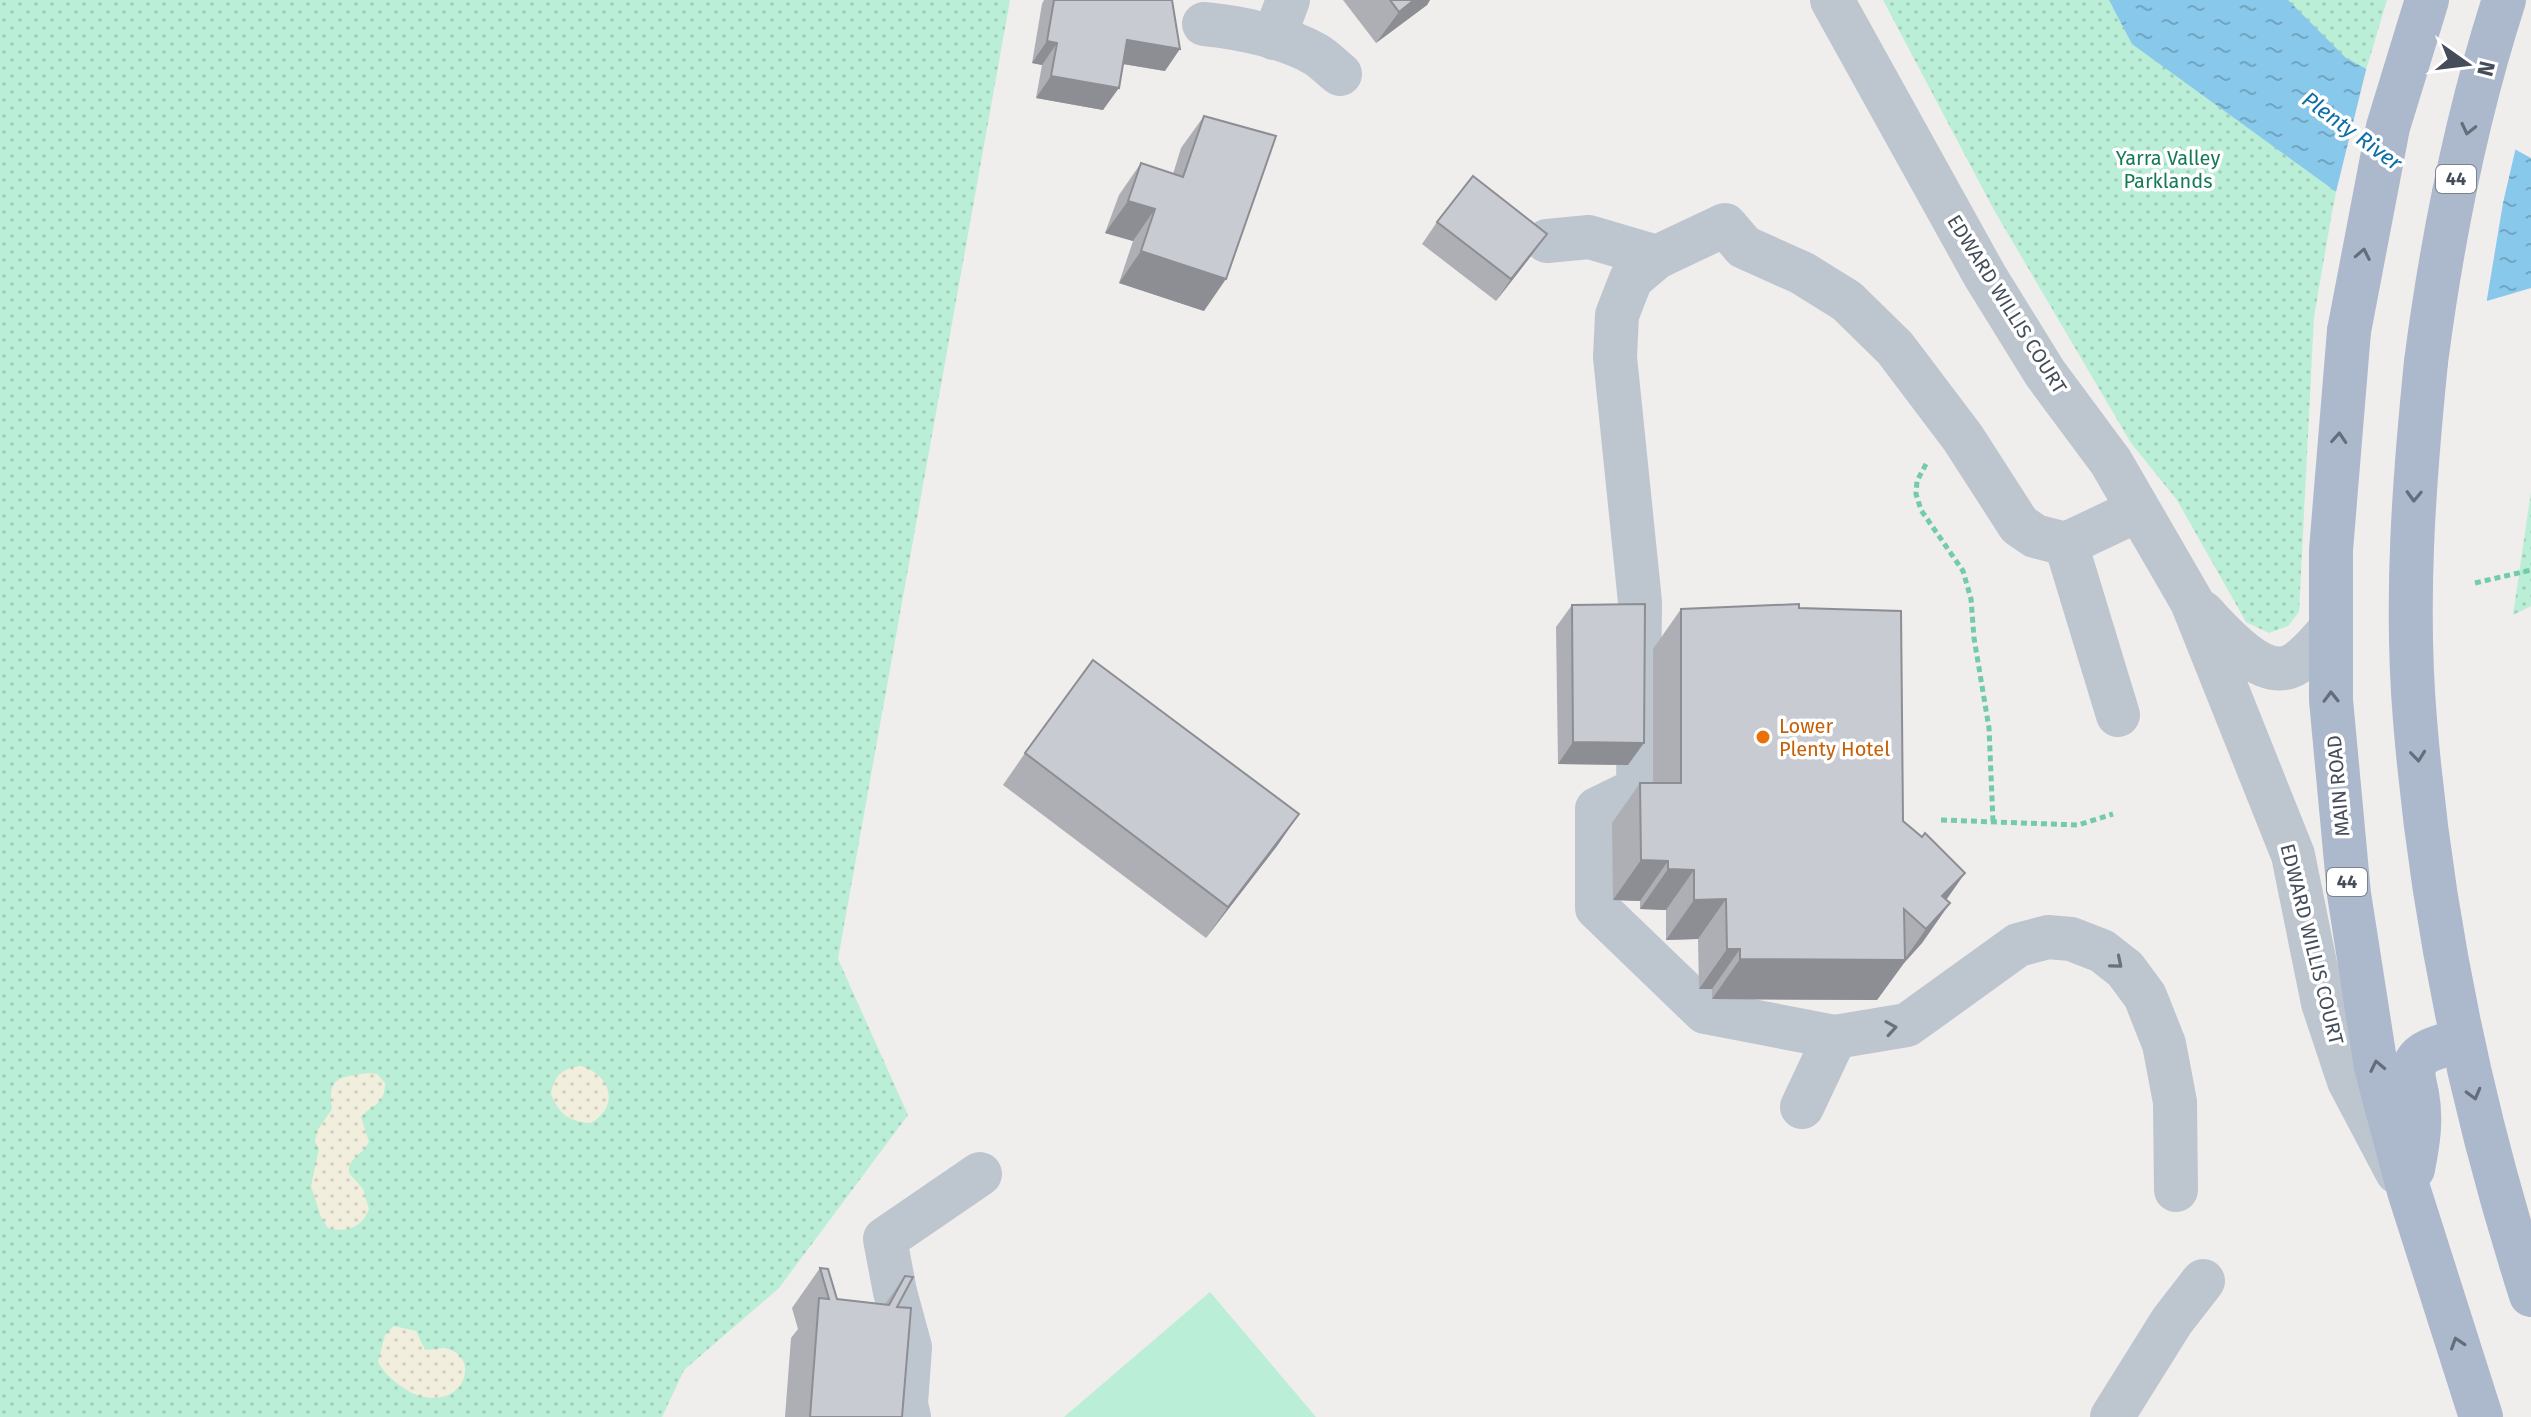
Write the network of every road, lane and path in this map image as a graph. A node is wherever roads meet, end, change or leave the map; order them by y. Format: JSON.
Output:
{"nodes":[{"id":1,"x":1832,"y":0,"type":"edge"},
{"id":2,"x":2427,"y":0,"type":"edge"},
{"id":3,"x":2504,"y":0,"type":"edge"},
{"id":4,"x":1281,"y":19,"type":"edge"},
{"id":5,"x":1204,"y":24,"type":"dead end"},
{"id":6,"x":1340,"y":74,"type":"dead end"},
{"id":7,"x":1547,"y":241,"type":"edge"},
{"id":8,"x":1657,"y":257,"type":"junction"},
{"id":9,"x":1963,"y":438,"type":"junction"},
{"id":10,"x":2138,"y":510,"type":"junction"},
{"id":11,"x":2066,"y":544,"type":"junction"},
{"id":12,"x":2531,"y":570,"type":"edge"},
{"id":13,"x":2475,"y":583,"type":"dead end"},
{"id":14,"x":2192,"y":602,"type":"junction"},
{"id":15,"x":2331,"y":629,"type":"junction"},
{"id":16,"x":2118,"y":715,"type":"dead end"},
{"id":17,"x":2113,"y":814,"type":"dead end"},
{"id":18,"x":1941,"y":820,"type":"dead end"},
{"id":19,"x":1993,"y":822,"type":"junction"},
{"id":20,"x":1835,"y":1037,"type":"junction"},
{"id":21,"x":2460,"y":1040,"type":"junction"},
{"id":22,"x":1802,"y":1107,"type":"dead end"},
{"id":23,"x":980,"y":1174,"type":"dead end"},
{"id":24,"x":2176,"y":1190,"type":"dead end"},
{"id":25,"x":2409,"y":1191,"type":"junction"},
{"id":26,"x":2203,"y":1281,"type":"dead end"},
{"id":27,"x":2531,"y":1295,"type":"edge"},
{"id":28,"x":909,"y":1417,"type":"edge"},
{"id":29,"x":2112,"y":1417,"type":"edge"},
{"id":30,"x":2481,"y":1417,"type":"edge"}],
"edges":[{"from":1,"to":10,"type":"street","name":"EDWARD WILLIS COURT"},
{"from":15,"to":2,"type":"main road","name":"MAIN ROAD","number":"44","one_way":true,"bridge":true},
{"from":3,"to":21,"type":"main road","number":"44","one_way":true,"bridge":true},
{"from":4,"to":5,"type":"street"},
{"from":4,"to":6,"type":"street"},
{"from":7,"to":8,"type":"street"},
{"from":8,"to":9,"type":"street"},
{"from":8,"to":20,"type":"street"},
{"from":9,"to":11,"type":"street"},
{"from":9,"to":19,"type":"path"},
{"from":10,"to":11,"type":"street"},
{"from":10,"to":14,"type":"street","name":"EDWARD WILLIS COURT"},
{"from":11,"to":16,"type":"street"},
{"from":12,"to":13,"type":"path"},
{"from":14,"to":15,"type":"street","name":"EDWARD WILLIS COURT"},
{"from":14,"to":25,"type":"street","name":"EDWARD WILLIS COURT"},
{"from":25,"to":15,"type":"main road","name":"MAIN ROAD","number":"44","one_way":true},
{"from":17,"to":19,"type":"path"},
{"from":18,"to":19,"type":"path"},
{"from":20,"to":22,"type":"street"},
{"from":20,"to":24,"type":"street","one_way":true},
{"from":21,"to":25,"type":"main road"},
{"from":21,"to":27,"type":"main road","number":"44","one_way":true},
{"from":23,"to":28,"type":"street"},
{"from":30,"to":25,"type":"main road","name":"MAIN ROAD","number":"44","one_way":true},
{"from":26,"to":29,"type":"street"}]}
